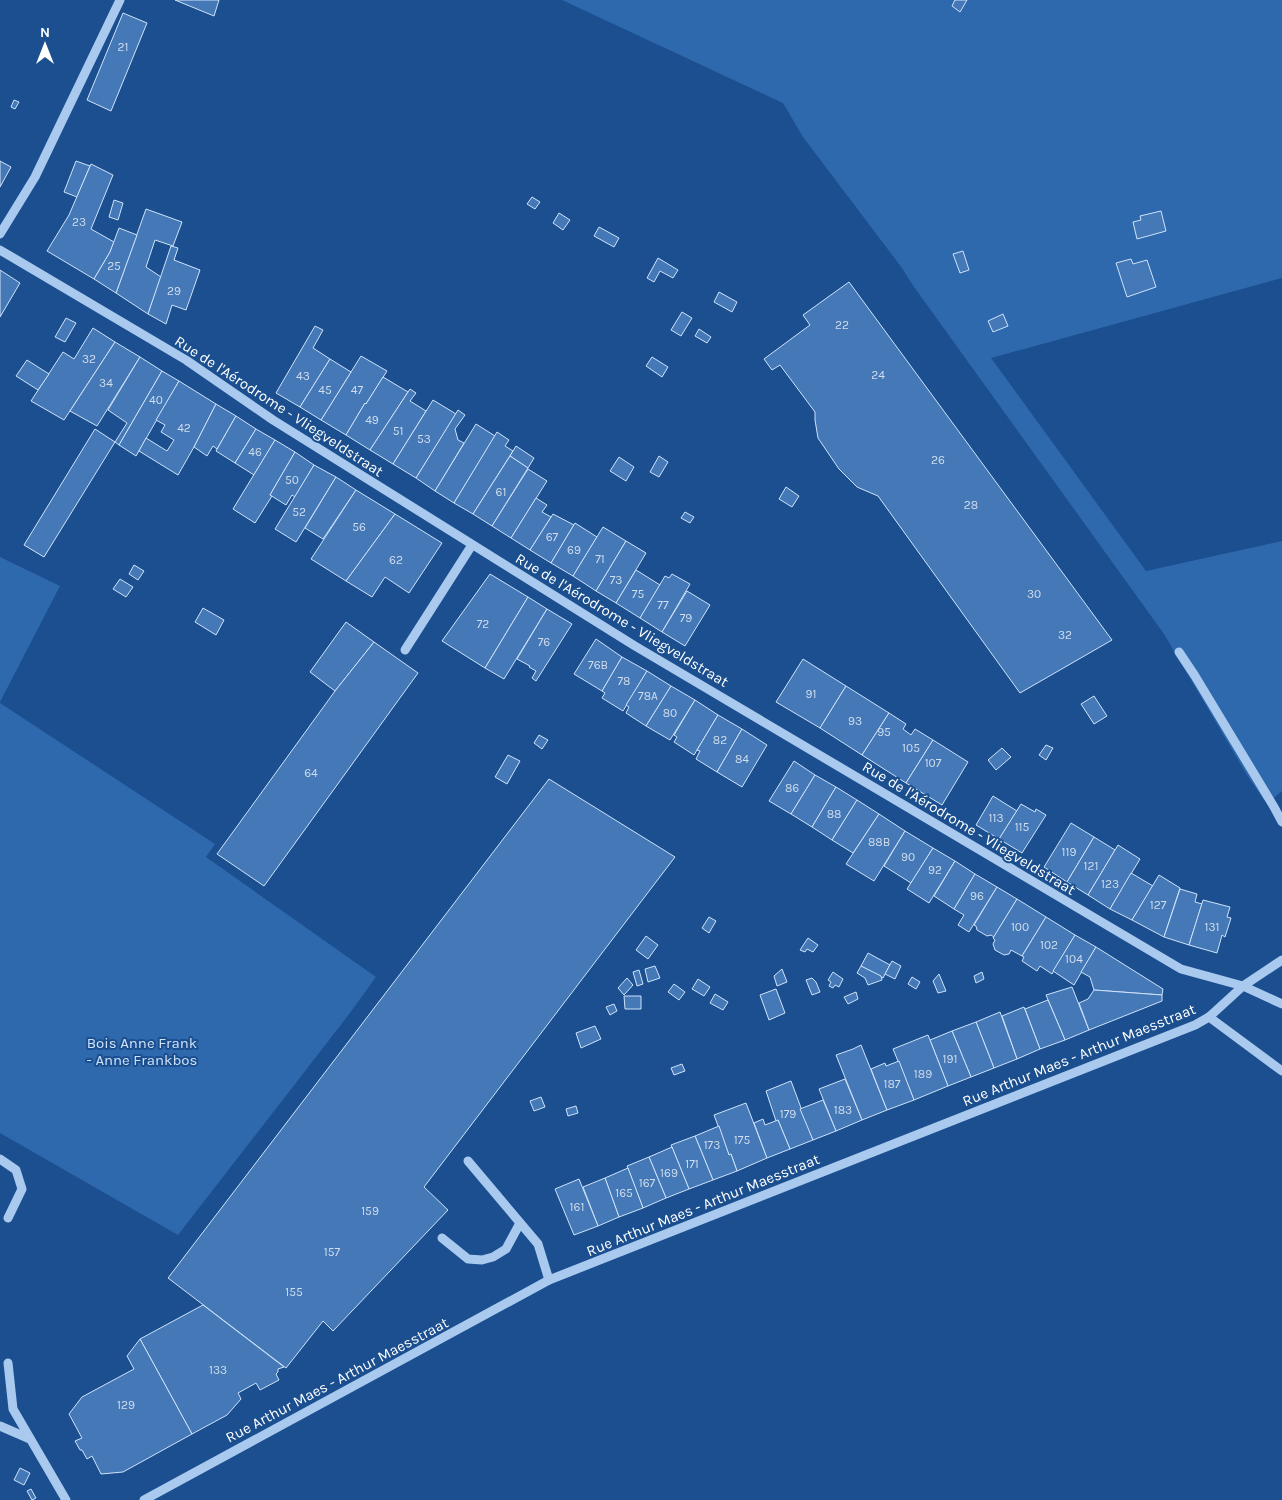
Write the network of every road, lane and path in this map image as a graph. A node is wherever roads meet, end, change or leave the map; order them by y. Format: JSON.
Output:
{"nodes":[{"id":1,"x":120,"y":0,"type":"edge"},
{"id":2,"x":0,"y":234,"type":"edge"},
{"id":3,"x":0,"y":250,"type":"edge"},
{"id":4,"x":472,"y":545,"type":"junction"},
{"id":5,"x":405,"y":650,"type":"dead end"},
{"id":6,"x":1179,"y":652,"type":"dead end"},
{"id":7,"x":1282,"y":822,"type":"edge"},
{"id":8,"x":1282,"y":960,"type":"edge"},
{"id":9,"x":1243,"y":986,"type":"junction"},
{"id":10,"x":1282,"y":1004,"type":"edge"},
{"id":11,"x":1209,"y":1017,"type":"junction"},
{"id":12,"x":1282,"y":1071,"type":"edge"},
{"id":13,"x":0,"y":1159,"type":"edge"},
{"id":14,"x":468,"y":1161,"type":"dead end"},
{"id":15,"x":8,"y":1218,"type":"dead end"},
{"id":16,"x":520,"y":1223,"type":"junction"},
{"id":17,"x":442,"y":1238,"type":"dead end"},
{"id":18,"x":549,"y":1280,"type":"junction"},
{"id":19,"x":8,"y":1362,"type":"dead end"},
{"id":20,"x":0,"y":1426,"type":"edge"},
{"id":21,"x":30,"y":1440,"type":"junction"},
{"id":22,"x":66,"y":1500,"type":"edge"},
{"id":23,"x":144,"y":1500,"type":"edge"}],
"edges":[{"from":1,"to":2,"type":"street"},
{"from":3,"to":4,"type":"street","name":"Rue de l'Aérodrome - Vliegveldstraat"},
{"from":4,"to":5,"type":"street"},
{"from":4,"to":9,"type":"street","name":"Rue de l'Aérodrome - Vliegveldstraat"},
{"from":6,"to":7,"type":"street"},
{"from":8,"to":9,"type":"street","name":"Rue Arthur Maes - Arthur Maesstraat"},
{"from":9,"to":10,"type":"street","name":"Rue de l'Aérodrome - Vliegveldstraat"},
{"from":9,"to":11,"type":"street","name":"Rue Arthur Maes - Arthur Maesstraat"},
{"from":11,"to":12,"type":"street"},
{"from":11,"to":18,"type":"street","name":"Rue Arthur Maes - Arthur Maesstraat"},
{"from":13,"to":15,"type":"street"},
{"from":14,"to":16,"type":"street"},
{"from":16,"to":17,"type":"street"},
{"from":16,"to":18,"type":"street"},
{"from":18,"to":23,"type":"street","name":"Rue Arthur Maes - Arthur Maesstraat"},
{"from":19,"to":21,"type":"street"},
{"from":20,"to":21,"type":"street"},
{"from":21,"to":22,"type":"street"}]}
